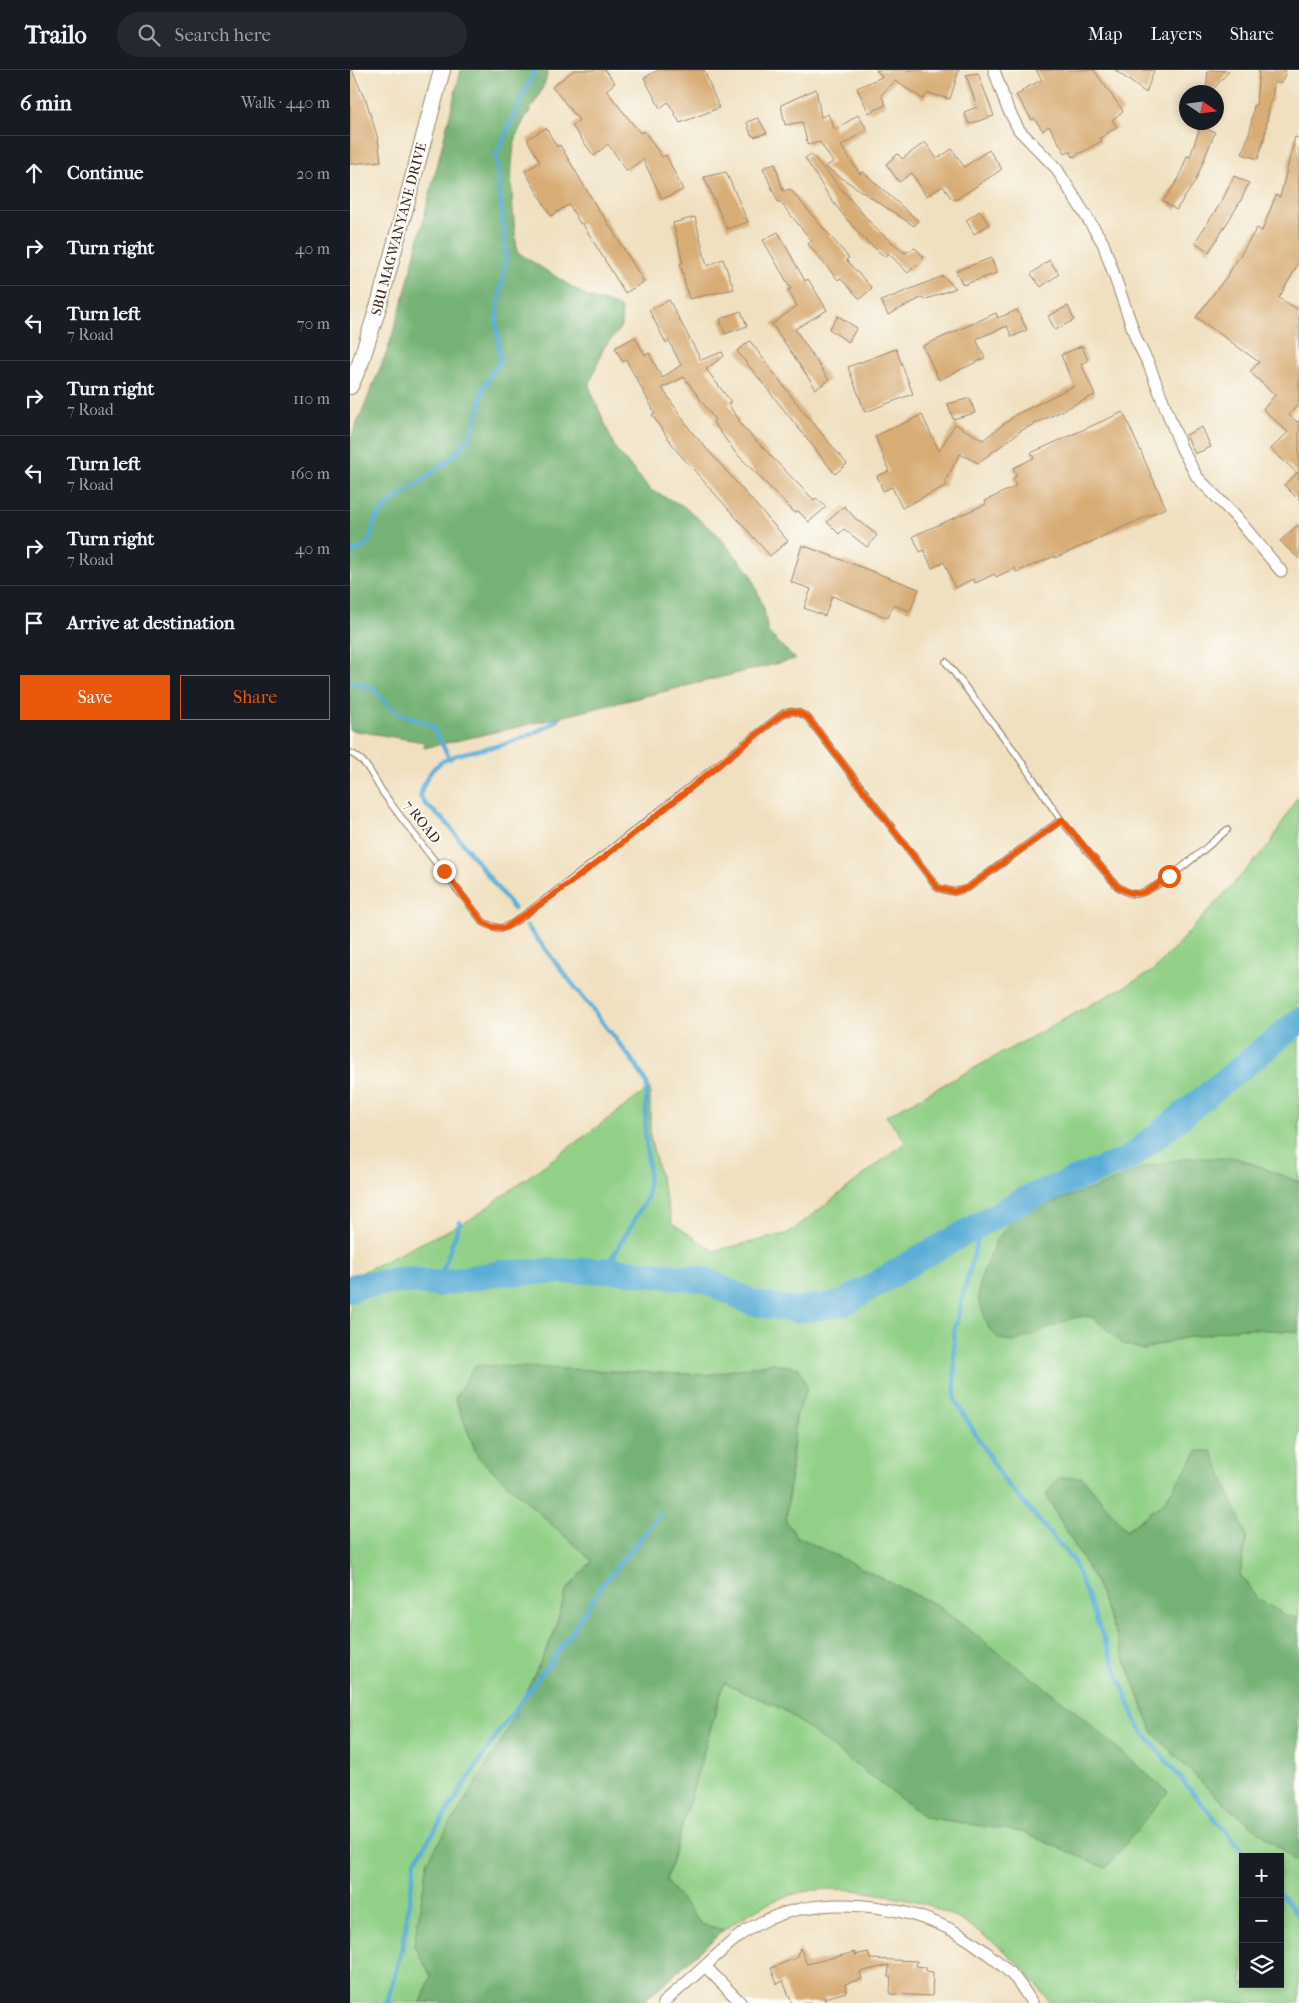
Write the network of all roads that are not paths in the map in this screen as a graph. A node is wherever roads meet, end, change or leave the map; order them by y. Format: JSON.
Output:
{"nodes":[{"id":1,"x":442,"y":70,"type":"edge"},
{"id":2,"x":994,"y":70,"type":"edge"},
{"id":3,"x":350,"y":386,"type":"edge"},
{"id":4,"x":1281,"y":572,"type":"dead end"},
{"id":5,"x":946,"y":662,"type":"dead end"},
{"id":6,"x":350,"y":753,"type":"edge"},
{"id":7,"x":1062,"y":820,"type":"junction"},
{"id":8,"x":1227,"y":830,"type":"dead end"},
{"id":9,"x":705,"y":1966,"type":"junction"},
{"id":10,"x":663,"y":2003,"type":"edge"},
{"id":11,"x":740,"y":2003,"type":"edge"},
{"id":12,"x":1032,"y":2003,"type":"edge"}],
"edges":[{"from":1,"to":3,"type":"main road","name":"SBU MAGWANYANE DRIVE"},
{"from":2,"to":4,"type":"street"},
{"from":5,"to":7,"type":"lane"},
{"from":6,"to":7,"type":"lane","name":"7 ROAD"},
{"from":7,"to":8,"type":"lane"},
{"from":9,"to":10,"type":"street"},
{"from":9,"to":11,"type":"street"},
{"from":9,"to":12,"type":"street"}]}
